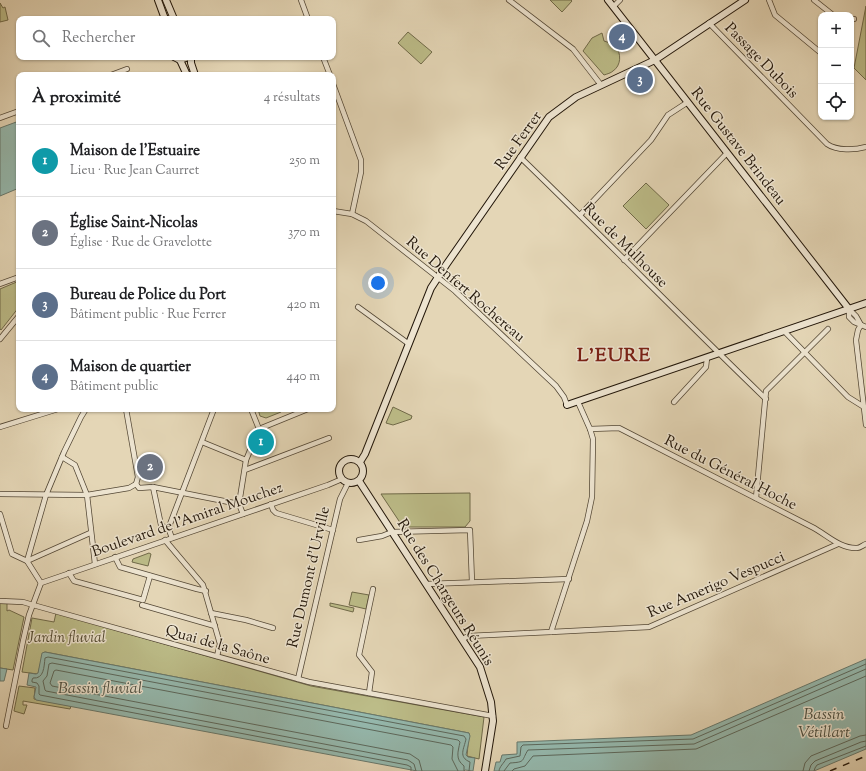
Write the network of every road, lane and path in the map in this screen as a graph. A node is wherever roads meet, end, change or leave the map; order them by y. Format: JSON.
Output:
{"nodes":[{"id":1,"x":158,"y":0,"type":"edge"},
{"id":2,"x":166,"y":0,"type":"edge"},
{"id":3,"x":301,"y":0,"type":"edge"},
{"id":4,"x":509,"y":0,"type":"edge"},
{"id":5,"x":608,"y":0,"type":"edge"},
{"id":6,"x":620,"y":0,"type":"edge"},
{"id":7,"x":745,"y":0,"type":"edge"},
{"id":8,"x":769,"y":0,"type":"edge"},
{"id":9,"x":814,"y":0,"type":"edge"},
{"id":10,"x":613,"y":7,"type":"junction"},
{"id":11,"x":829,"y":12,"type":"edge"},
{"id":12,"x":164,"y":16,"type":"edge"},
{"id":13,"x":173,"y":16,"type":"edge"},
{"id":14,"x":307,"y":16,"type":"edge"},
{"id":15,"x":710,"y":23,"type":"junction"},
{"id":16,"x":818,"y":50,"type":"edge"},
{"id":17,"x":180,"y":60,"type":"edge"},
{"id":18,"x":190,"y":60,"type":"edge"},
{"id":19,"x":324,"y":60,"type":"edge"},
{"id":20,"x":655,"y":60,"type":"junction"},
{"id":21,"x":127,"y":69,"type":"dead end"},
{"id":22,"x":119,"y":72,"type":"edge"},
{"id":23,"x":186,"y":72,"type":"edge"},
{"id":24,"x":194,"y":72,"type":"edge"},
{"id":25,"x":329,"y":72,"type":"edge"},
{"id":26,"x":601,"y":85,"type":"junction"},
{"id":27,"x":336,"y":92,"type":"edge"},
{"id":28,"x":688,"y":102,"type":"junction"},
{"id":29,"x":16,"y":112,"type":"edge"},
{"id":30,"x":0,"y":118,"type":"edge"},
{"id":31,"x":866,"y":147,"type":"edge"},
{"id":32,"x":727,"y":153,"type":"junction"},
{"id":33,"x":520,"y":158,"type":"junction"},
{"id":34,"x":336,"y":211,"type":"edge"},
{"id":35,"x":352,"y":214,"type":"junction"},
{"id":36,"x":580,"y":215,"type":"junction"},
{"id":37,"x":624,"y":260,"type":"junction"},
{"id":38,"x":438,"y":277,"type":"junction"},
{"id":39,"x":16,"y":278,"type":"edge"},
{"id":40,"x":0,"y":284,"type":"edge"},
{"id":41,"x":866,"y":303,"type":"edge"},
{"id":42,"x":358,"y":308,"type":"dead end"},
{"id":43,"x":849,"y":309,"type":"junction"},
{"id":44,"x":16,"y":320,"type":"edge"},
{"id":45,"x":864,"y":326,"type":"edge"},
{"id":46,"x":828,"y":329,"type":"dead end"},
{"id":47,"x":784,"y":331,"type":"junction"},
{"id":48,"x":0,"y":339,"type":"edge"},
{"id":49,"x":409,"y":344,"type":"junction"},
{"id":50,"x":717,"y":351,"type":"junction"},
{"id":51,"x":804,"y":352,"type":"junction"},
{"id":52,"x":707,"y":358,"type":"junction"},
{"id":53,"x":766,"y":399,"type":"junction"},
{"id":54,"x":578,"y":402,"type":"junction"},
{"id":55,"x":674,"y":402,"type":"dead end"},
{"id":56,"x":567,"y":406,"type":"joint"},
{"id":57,"x":864,"y":407,"type":"junction"},
{"id":58,"x":49,"y":412,"type":"edge"},
{"id":59,"x":84,"y":412,"type":"edge"},
{"id":60,"x":127,"y":412,"type":"edge"},
{"id":61,"x":213,"y":412,"type":"edge"},
{"id":62,"x":252,"y":412,"type":"edge"},
{"id":63,"x":301,"y":412,"type":"edge"},
{"id":64,"x":866,"y":425,"type":"edge"},
{"id":65,"x":0,"y":428,"type":"edge"},
{"id":66,"x":259,"y":429,"type":"junction"},
{"id":67,"x":590,"y":429,"type":"junction"},
{"id":68,"x":329,"y":438,"type":"dead end"},
{"id":69,"x":202,"y":442,"type":"junction"},
{"id":70,"x":62,"y":457,"type":"junction"},
{"id":71,"x":246,"y":460,"type":"junction"},
{"id":72,"x":360,"y":462,"type":"junction"},
{"id":73,"x":245,"y":470,"type":"junction"},
{"id":74,"x":342,"y":479,"type":"junction"},
{"id":75,"x":359,"y":481,"type":"junction"},
{"id":76,"x":348,"y":483,"type":"junction"},
{"id":77,"x":136,"y":484,"type":"junction"},
{"id":78,"x":153,"y":487,"type":"junction"},
{"id":79,"x":183,"y":492,"type":"junction"},
{"id":80,"x":0,"y":494,"type":"edge"},
{"id":81,"x":46,"y":495,"type":"junction"},
{"id":82,"x":87,"y":495,"type":"junction"},
{"id":83,"x":756,"y":498,"type":"junction"},
{"id":84,"x":239,"y":504,"type":"junction"},
{"id":85,"x":271,"y":504,"type":"junction"},
{"id":86,"x":0,"y":514,"type":"edge"},
{"id":87,"x":243,"y":514,"type":"junction"},
{"id":88,"x":169,"y":530,"type":"junction"},
{"id":89,"x":332,"y":530,"type":"junction"},
{"id":90,"x":392,"y":532,"type":"junction"},
{"id":91,"x":90,"y":533,"type":"junction"},
{"id":92,"x":172,"y":538,"type":"junction"},
{"id":93,"x":165,"y":540,"type":"junction"},
{"id":94,"x":359,"y":540,"type":"dead end"},
{"id":95,"x":838,"y":544,"type":"junction"},
{"id":96,"x":866,"y":544,"type":"edge"},
{"id":97,"x":115,"y":557,"type":"junction"},
{"id":98,"x":27,"y":561,"type":"junction"},
{"id":99,"x":95,"y":564,"type":"junction"},
{"id":100,"x":70,"y":575,"type":"junction"},
{"id":101,"x":150,"y":576,"type":"junction"},
{"id":102,"x":569,"y":579,"type":"junction"},
{"id":103,"x":472,"y":582,"type":"junction"},
{"id":104,"x":41,"y":583,"type":"junction"},
{"id":105,"x":427,"y":584,"type":"junction"},
{"id":106,"x":206,"y":590,"type":"junction"},
{"id":107,"x":373,"y":590,"type":"dead end"},
{"id":108,"x":0,"y":601,"type":"edge"},
{"id":109,"x":142,"y":602,"type":"junction"},
{"id":110,"x":33,"y":605,"type":"junction"},
{"id":111,"x":212,"y":613,"type":"junction"},
{"id":112,"x":215,"y":626,"type":"junction"},
{"id":113,"x":273,"y":628,"type":"dead end"},
{"id":114,"x":551,"y":632,"type":"junction"},
{"id":115,"x":463,"y":639,"type":"junction"},
{"id":116,"x":217,"y":656,"type":"junction"},
{"id":117,"x":298,"y":679,"type":"junction"},
{"id":118,"x":369,"y":693,"type":"junction"},
{"id":119,"x":493,"y":716,"type":"junction"},
{"id":120,"x":6,"y":726,"type":"dead end"},
{"id":121,"x":484,"y":771,"type":"edge"}],
"edges":[{"from":1,"to":12,"type":"street"},
{"from":2,"to":13,"type":"street"},
{"from":3,"to":14,"type":"street"},
{"from":4,"to":26,"type":"street"},
{"from":5,"to":10,"type":"street","name":"Rue Gustave Brindeau"},
{"from":6,"to":10,"type":"street"},
{"from":7,"to":15,"type":"street","name":"Rue Ferrer"},
{"from":8,"to":16,"type":"street"},
{"from":9,"to":11,"type":"street"},
{"from":10,"to":20,"type":"street","name":"Rue Gustave Brindeau"},
{"from":15,"to":20,"type":"street","name":"Rue Ferrer"},
{"from":15,"to":31,"type":"street","name":"Passage Dubois"},
{"from":17,"to":23,"type":"street"},
{"from":18,"to":24,"type":"street"},
{"from":19,"to":25,"type":"street"},
{"from":20,"to":26,"type":"street","name":"Rue Ferrer"},
{"from":20,"to":28,"type":"street","name":"Rue Gustave Brindeau"},
{"from":21,"to":22,"type":"street"},
{"from":26,"to":33,"type":"street","name":"Rue Ferrer"},
{"from":27,"to":35,"type":"street"},
{"from":28,"to":32,"type":"street","name":"Rue Gustave Brindeau"},
{"from":28,"to":36,"type":"street"},
{"from":29,"to":30,"type":"street"},
{"from":32,"to":37,"type":"street"},
{"from":32,"to":43,"type":"street","name":"Rue Gustave Brindeau"},
{"from":33,"to":36,"type":"street","name":"Rue de Mulhouse"},
{"from":33,"to":38,"type":"street","name":"Rue Ferrer"},
{"from":34,"to":35,"type":"street","name":"Rue Denfert Rochereau"},
{"from":35,"to":38,"type":"street","name":"Rue Denfert Rochereau"},
{"from":36,"to":37,"type":"street","name":"Rue de Mulhouse"},
{"from":37,"to":50,"type":"street","name":"Rue de Mulhouse"},
{"from":38,"to":49,"type":"street"},
{"from":38,"to":56,"type":"street","name":"Rue Denfert Rochereau"},
{"from":39,"to":40,"type":"street"},
{"from":41,"to":43,"type":"street"},
{"from":42,"to":49,"type":"street"},
{"from":43,"to":45,"type":"street"},
{"from":43,"to":47,"type":"street"},
{"from":44,"to":48,"type":"street"},
{"from":45,"to":57,"type":"street"},
{"from":46,"to":51,"type":"street"},
{"from":47,"to":50,"type":"street"},
{"from":47,"to":51,"type":"street"},
{"from":49,"to":72,"type":"street"},
{"from":50,"to":52,"type":"street"},
{"from":50,"to":53,"type":"street","name":"Rue de Mulhouse"},
{"from":51,"to":53,"type":"street"},
{"from":51,"to":57,"type":"street"},
{"from":52,"to":54,"type":"street"},
{"from":52,"to":55,"type":"street"},
{"from":53,"to":83,"type":"street"},
{"from":54,"to":56,"type":"street"},
{"from":54,"to":67,"type":"street"},
{"from":57,"to":64,"type":"street"},
{"from":58,"to":65,"type":"street"},
{"from":59,"to":70,"type":"street"},
{"from":60,"to":77,"type":"street"},
{"from":61,"to":69,"type":"street"},
{"from":62,"to":66,"type":"street"},
{"from":63,"to":66,"type":"street"},
{"from":66,"to":71,"type":"street"},
{"from":67,"to":83,"type":"street","name":"Rue du Général Hoche"},
{"from":67,"to":102,"type":"street"},
{"from":68,"to":73,"type":"street"},
{"from":69,"to":71,"type":"street"},
{"from":69,"to":79,"type":"street"},
{"from":70,"to":81,"type":"street"},
{"from":70,"to":82,"type":"street"},
{"from":71,"to":73,"type":"street"},
{"from":72,"to":74,"type":"street"},
{"from":72,"to":75,"type":"street"},
{"from":73,"to":84,"type":"street"},
{"from":74,"to":76,"type":"street"},
{"from":74,"to":85,"type":"street","name":"Boulevard de l'Amiral Mouchez"},
{"from":75,"to":76,"type":"street"},
{"from":75,"to":90,"type":"street","name":"Rue des Chargeurs Réunis"},
{"from":76,"to":89,"type":"street","name":"Rue Dumont d'Urville"},
{"from":77,"to":78,"type":"street"},
{"from":77,"to":82,"type":"street"},
{"from":78,"to":79,"type":"street"},
{"from":78,"to":88,"type":"street"},
{"from":79,"to":84,"type":"street"},
{"from":79,"to":88,"type":"street"},
{"from":80,"to":81,"type":"street"},
{"from":81,"to":82,"type":"street"},
{"from":81,"to":98,"type":"street"},
{"from":82,"to":91,"type":"street"},
{"from":83,"to":95,"type":"street","name":"Rue du Général Hoche"},
{"from":84,"to":87,"type":"street"},
{"from":85,"to":87,"type":"street","name":"Boulevard de l'Amiral Mouchez"},
{"from":85,"to":89,"type":"street"},
{"from":86,"to":98,"type":"street"},
{"from":87,"to":92,"type":"street","name":"Boulevard de l'Amiral Mouchez"},
{"from":88,"to":92,"type":"street"},
{"from":89,"to":117,"type":"street","name":"Rue Dumont d'Urville"},
{"from":90,"to":94,"type":"street"},
{"from":90,"to":103,"type":"street"},
{"from":90,"to":105,"type":"street","name":"Rue des Chargeurs Réunis"},
{"from":91,"to":98,"type":"street"},
{"from":91,"to":99,"type":"street"},
{"from":92,"to":93,"type":"street","name":"Boulevard de l'Amiral Mouchez"},
{"from":93,"to":97,"type":"street","name":"Boulevard de l'Amiral Mouchez"},
{"from":93,"to":106,"type":"street"},
{"from":95,"to":96,"type":"street","name":"Rue du Général Hoche"},
{"from":95,"to":114,"type":"street","name":"Rue Amerigo Vespucci"},
{"from":97,"to":99,"type":"street","name":"Boulevard de l'Amiral Mouchez"},
{"from":97,"to":101,"type":"street"},
{"from":98,"to":104,"type":"street"},
{"from":99,"to":100,"type":"street","name":"Boulevard de l'Amiral Mouchez"},
{"from":100,"to":104,"type":"street","name":"Boulevard de l'Amiral Mouchez"},
{"from":100,"to":109,"type":"street"},
{"from":101,"to":106,"type":"street"},
{"from":101,"to":109,"type":"street"},
{"from":102,"to":103,"type":"street"},
{"from":102,"to":114,"type":"street"},
{"from":103,"to":105,"type":"street"},
{"from":104,"to":110,"type":"street"},
{"from":105,"to":115,"type":"street","name":"Rue des Chargeurs Réunis"},
{"from":106,"to":111,"type":"street"},
{"from":107,"to":118,"type":"street"},
{"from":108,"to":110,"type":"street","name":"Quai de la Saône"},
{"from":109,"to":112,"type":"street"},
{"from":110,"to":116,"type":"street","name":"Quai de la Saône"},
{"from":110,"to":120,"type":"street"},
{"from":111,"to":112,"type":"street"},
{"from":111,"to":113,"type":"street"},
{"from":112,"to":116,"type":"street"},
{"from":114,"to":115,"type":"street","name":"Rue Amerigo Vespucci"},
{"from":115,"to":119,"type":"street","name":"Rue des Chargeurs Réunis"},
{"from":116,"to":117,"type":"street","name":"Quai de la Saône"},
{"from":117,"to":118,"type":"street","name":"Quai de la Saône"},
{"from":118,"to":119,"type":"street","name":"Quai de la Saône"},
{"from":119,"to":121,"type":"street","name":"Rue des Chargeurs Réunis"}]}
